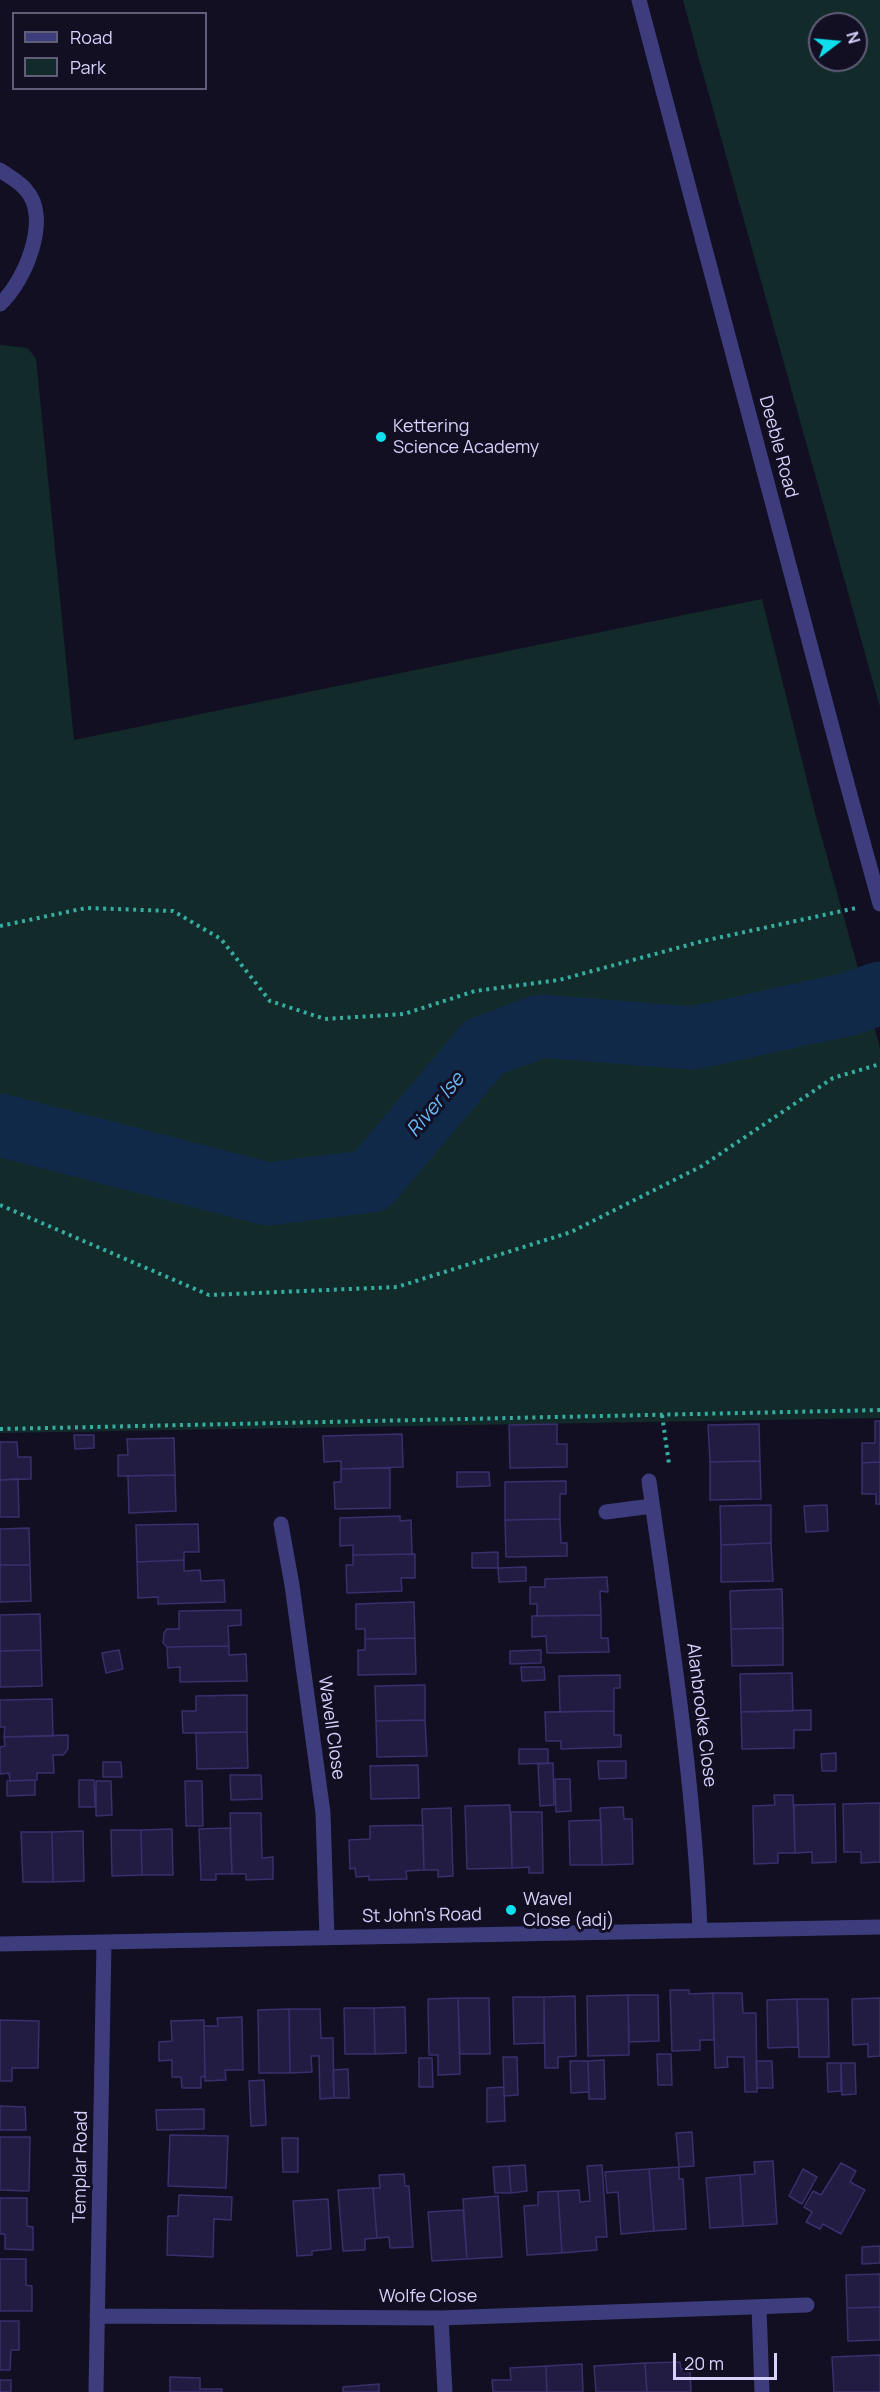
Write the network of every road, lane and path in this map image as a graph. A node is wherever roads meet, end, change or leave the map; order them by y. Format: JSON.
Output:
{"nodes":[{"id":1,"x":639,"y":0,"type":"edge"},
{"id":2,"x":0,"y":170,"type":"edge"},
{"id":3,"x":0,"y":304,"type":"edge"},
{"id":4,"x":880,"y":904,"type":"edge"},
{"id":5,"x":858,"y":908,"type":"dead end"},
{"id":6,"x":0,"y":926,"type":"edge"},
{"id":7,"x":880,"y":1064,"type":"edge"},
{"id":8,"x":0,"y":1205,"type":"edge"},
{"id":9,"x":880,"y":1410,"type":"edge"},
{"id":10,"x":662,"y":1415,"type":"junction"},
{"id":11,"x":0,"y":1429,"type":"edge"},
{"id":12,"x":669,"y":1467,"type":"dead end"},
{"id":13,"x":649,"y":1481,"type":"dead end"},
{"id":14,"x":652,"y":1506,"type":"junction"},
{"id":15,"x":606,"y":1512,"type":"dead end"},
{"id":16,"x":281,"y":1524,"type":"dead end"},
{"id":17,"x":880,"y":1927,"type":"edge"},
{"id":18,"x":700,"y":1930,"type":"junction"},
{"id":19,"x":327,"y":1938,"type":"junction"},
{"id":20,"x":104,"y":1942,"type":"junction"},
{"id":21,"x":0,"y":1944,"type":"edge"},
{"id":22,"x":807,"y":2305,"type":"dead end"},
{"id":23,"x":759,"y":2307,"type":"junction"},
{"id":24,"x":97,"y":2316,"type":"junction"},
{"id":25,"x":441,"y":2318,"type":"junction"},
{"id":26,"x":96,"y":2392,"type":"edge"},
{"id":27,"x":445,"y":2392,"type":"edge"},
{"id":28,"x":762,"y":2392,"type":"edge"}],
"edges":[{"from":1,"to":4,"type":"street","name":"Deeble Road","bridge":true},
{"from":2,"to":3,"type":"street"},
{"from":5,"to":6,"type":"path"},
{"from":7,"to":8,"type":"path"},
{"from":9,"to":10,"type":"path"},
{"from":10,"to":11,"type":"path"},
{"from":10,"to":12,"type":"path"},
{"from":13,"to":14,"type":"street","name":"Alanbrooke Close"},
{"from":14,"to":15,"type":"street"},
{"from":14,"to":18,"type":"street","name":"Alanbrooke Close"},
{"from":16,"to":19,"type":"street","name":"Wavell Close"},
{"from":17,"to":18,"type":"street","name":"St John's Road"},
{"from":18,"to":19,"type":"street","name":"St John's Road"},
{"from":19,"to":20,"type":"street","name":"St John's Road"},
{"from":20,"to":21,"type":"street","name":"St John's Road"},
{"from":20,"to":24,"type":"street","name":"Templar Road"},
{"from":22,"to":23,"type":"street","name":"Wolfe Close"},
{"from":23,"to":25,"type":"street","name":"Wolfe Close"},
{"from":23,"to":28,"type":"street"},
{"from":24,"to":25,"type":"street","name":"Wolfe Close"},
{"from":24,"to":26,"type":"street","name":"Templar Road"},
{"from":25,"to":27,"type":"street"}]}
